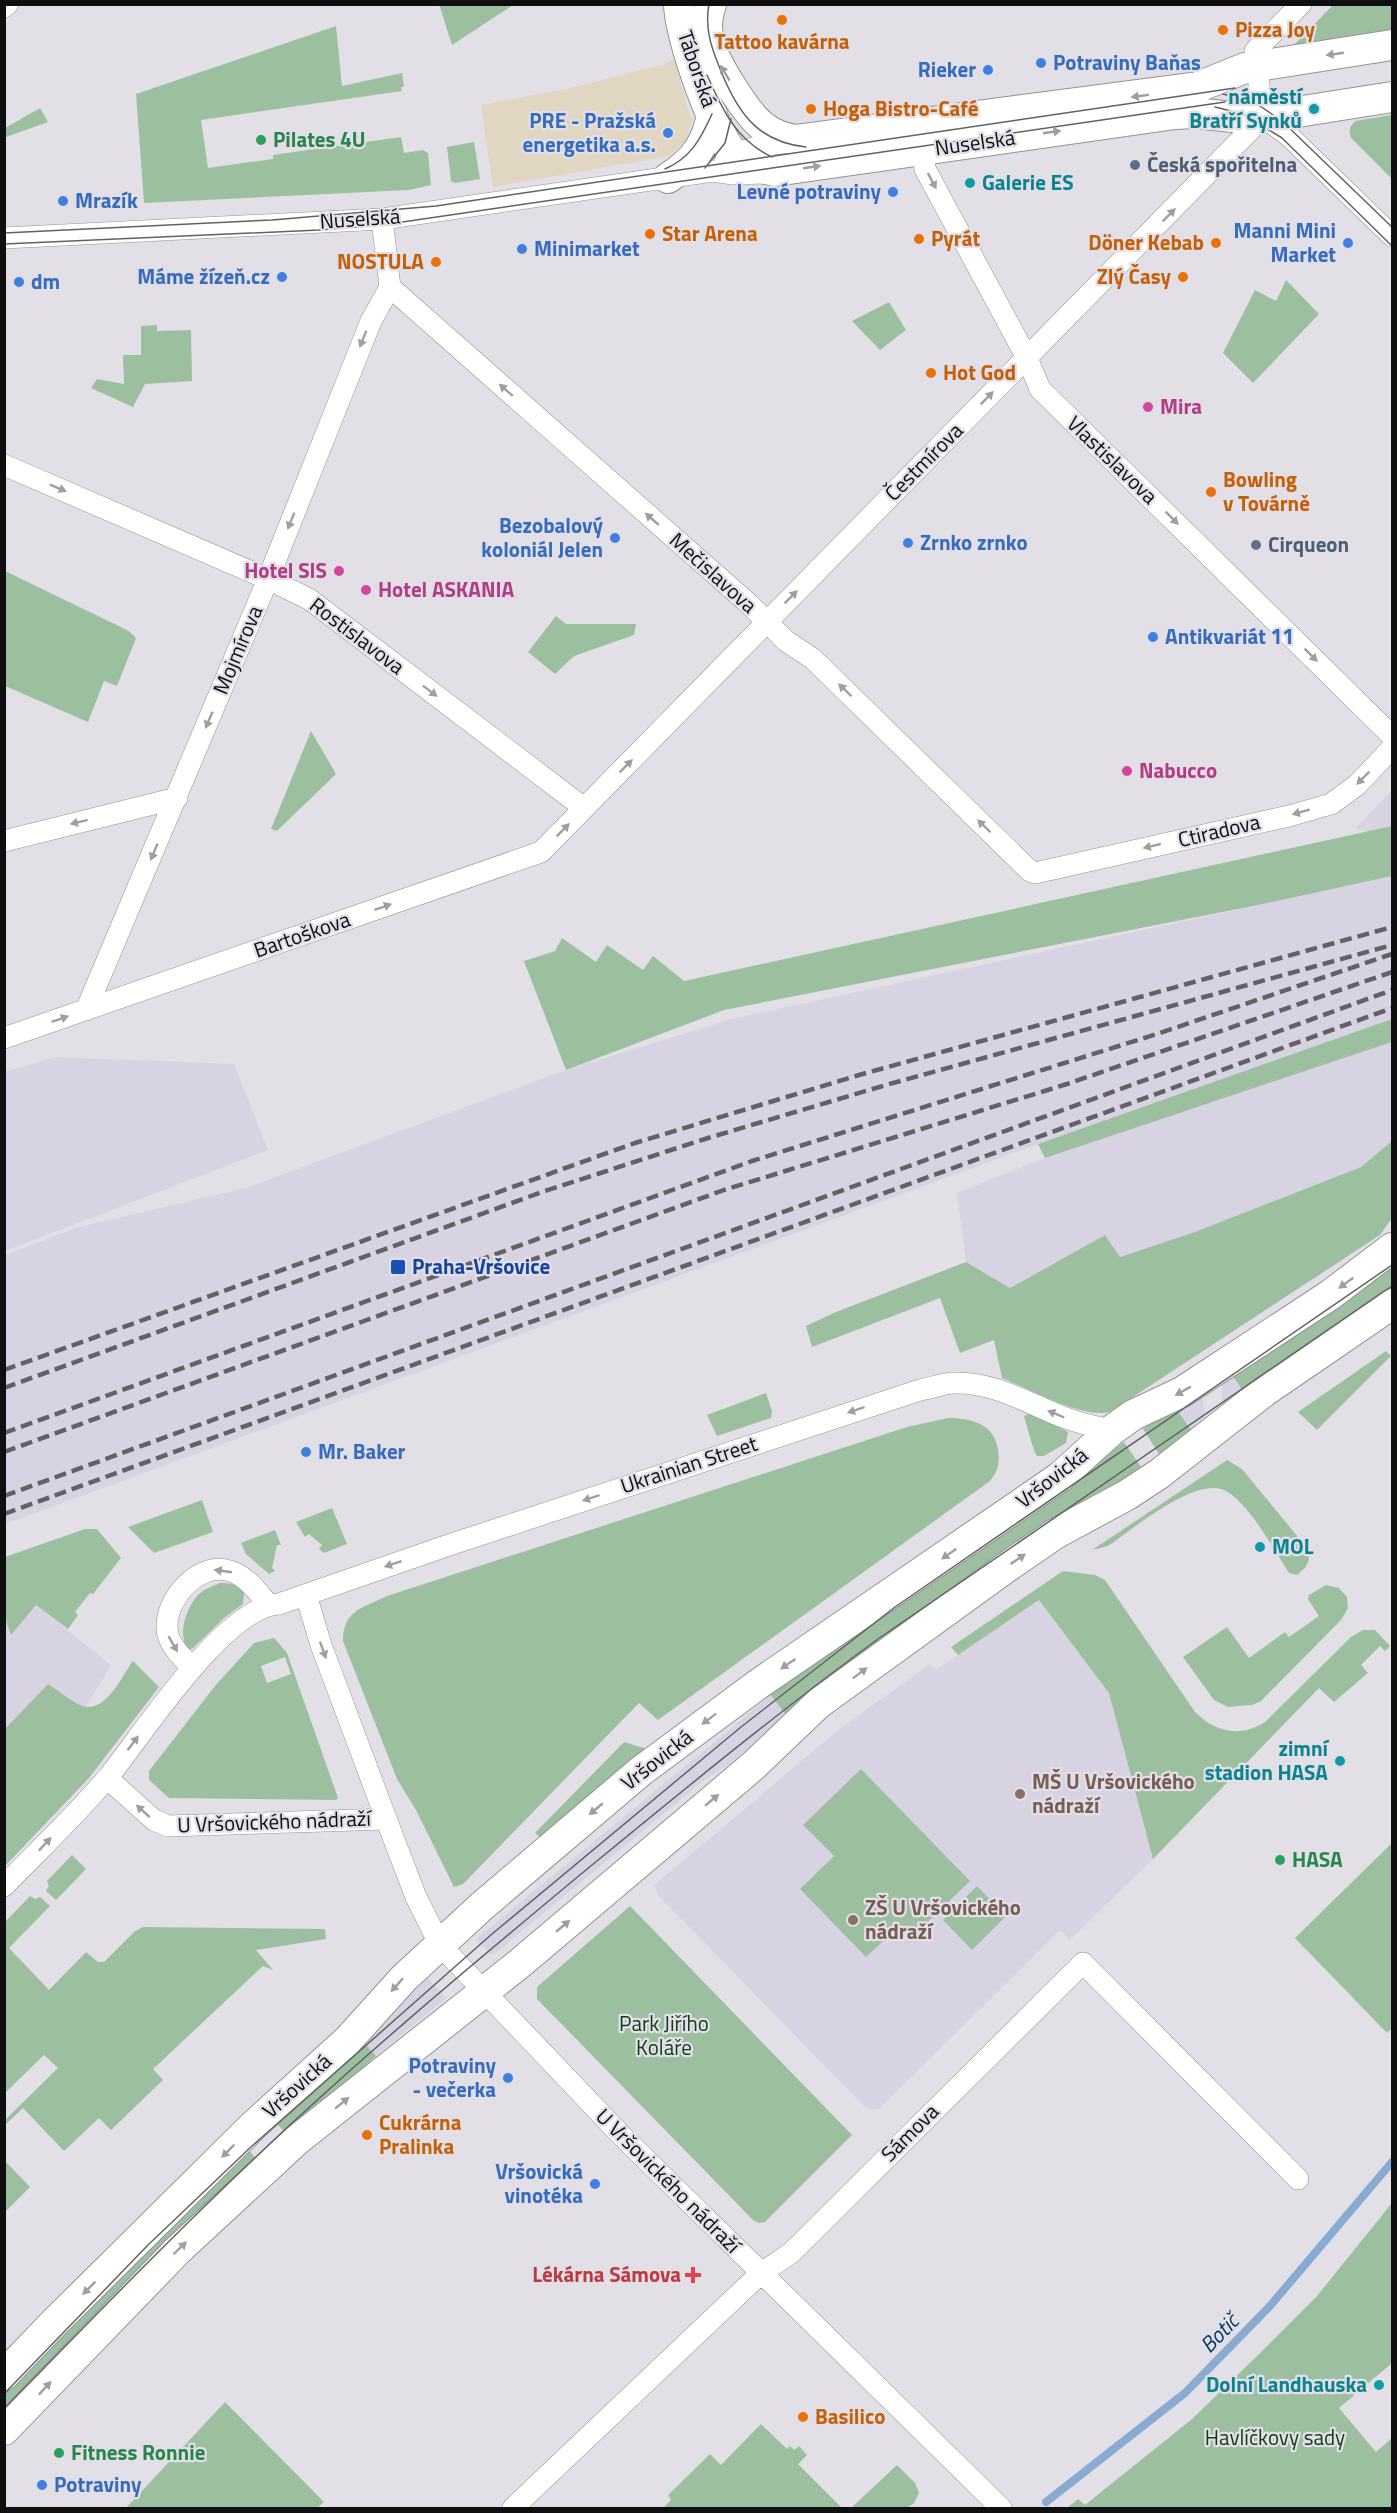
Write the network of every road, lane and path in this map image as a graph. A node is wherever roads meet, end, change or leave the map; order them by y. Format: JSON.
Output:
{"nodes":[{"id":1,"x":680,"y":4,"type":"edge"},
{"id":2,"x":711,"y":4,"type":"edge"},
{"id":3,"x":1300,"y":4,"type":"edge"},
{"id":4,"x":1392,"y":45,"type":"edge"},
{"id":5,"x":1256,"y":66,"type":"junction"},
{"id":6,"x":1392,"y":97,"type":"edge"},
{"id":7,"x":1263,"y":117,"type":"junction"},
{"id":8,"x":757,"y":122,"type":"joint"},
{"id":9,"x":922,"y":137,"type":"junction"},
{"id":10,"x":804,"y":141,"type":"junction"},
{"id":11,"x":720,"y":143,"type":"junction"},
{"id":12,"x":668,"y":178,"type":"junction"},
{"id":13,"x":382,"y":219,"type":"junction"},
{"id":14,"x":1392,"y":236,"type":"edge"},
{"id":15,"x":4,"y":238,"type":"edge"},
{"id":16,"x":390,"y":287,"type":"junction"},
{"id":17,"x":1027,"y":358,"type":"junction"},
{"id":18,"x":4,"y":465,"type":"edge"},
{"id":19,"x":268,"y":579,"type":"junction"},
{"id":20,"x":767,"y":622,"type":"junction"},
{"id":21,"x":1392,"y":736,"type":"edge"},
{"id":22,"x":1392,"y":748,"type":"edge"},
{"id":23,"x":177,"y":798,"type":"junction"},
{"id":24,"x":584,"y":808,"type":"junction"},
{"id":25,"x":4,"y":841,"type":"edge"},
{"id":26,"x":1026,"y":867,"type":"joint"},
{"id":27,"x":86,"y":1010,"type":"junction"},
{"id":28,"x":4,"y":1038,"type":"edge"},
{"id":29,"x":1392,"y":1248,"type":"edge"},
{"id":30,"x":1392,"y":1304,"type":"edge"},
{"id":31,"x":1112,"y":1430,"type":"junction"},
{"id":32,"x":306,"y":1594,"type":"junction"},
{"id":33,"x":268,"y":1605,"type":"junction"},
{"id":34,"x":191,"y":1668,"type":"junction"},
{"id":35,"x":107,"y":1778,"type":"junction"},
{"id":36,"x":386,"y":1819,"type":"junction"},
{"id":37,"x":4,"y":1886,"type":"edge"},
{"id":38,"x":440,"y":1945,"type":"junction"},
{"id":39,"x":483,"y":1991,"type":"junction"},
{"id":40,"x":253,"y":2126,"type":"junction"},
{"id":41,"x":279,"y":2155,"type":"junction"},
{"id":42,"x":1298,"y":2179,"type":"dead end"},
{"id":43,"x":760,"y":2274,"type":"junction"},
{"id":44,"x":4,"y":2375,"type":"edge"},
{"id":45,"x":4,"y":2430,"type":"edge"},
{"id":46,"x":513,"y":2508,"type":"edge"},
{"id":47,"x":1000,"y":2508,"type":"edge"}],
"edges":[{"from":1,"to":11,"type":"main road","name":"Táborská"},
{"from":8,"to":2,"type":"main road","name":"Táborská","one_way":true},
{"from":3,"to":5,"type":"street"},
{"from":4,"to":5,"type":"main road","one_way":true},
{"from":5,"to":7,"type":"street"},
{"from":5,"to":9,"type":"main road","name":"Nuselská","one_way":true},
{"from":6,"to":7,"type":"main road"},
{"from":9,"to":7,"type":"main road","name":"Nuselská","one_way":true},
{"from":7,"to":14,"type":"street"},
{"from":17,"to":7,"type":"street","name":"Čestmírova","one_way":true},
{"from":8,"to":10,"type":"main road","name":"Nuselská"},
{"from":9,"to":10,"type":"main road","name":"Nuselská"},
{"from":11,"to":9,"type":"main road","name":"Nuselská","one_way":true},
{"from":9,"to":17,"type":"street","name":"Vlastislavova","one_way":true},
{"from":10,"to":11,"type":"street","name":"Nuselská"},
{"from":11,"to":12,"type":"street","name":"Nuselská"},
{"from":11,"to":12,"type":"main road"},
{"from":12,"to":13,"type":"street","name":"Nuselská"},
{"from":13,"to":15,"type":"street","name":"Nuselská"},
{"from":13,"to":16,"type":"street"},
{"from":16,"to":19,"type":"street","name":"Mojmírova","one_way":true},
{"from":20,"to":16,"type":"street","name":"Mečislavova","one_way":true},
{"from":20,"to":17,"type":"street","name":"Čestmírova","one_way":true},
{"from":17,"to":21,"type":"street","name":"Vlastislavova","one_way":true},
{"from":18,"to":19,"type":"street","name":"Rostislavova","one_way":true},
{"from":19,"to":23,"type":"street","name":"Mojmírova","one_way":true},
{"from":19,"to":24,"type":"street","name":"Rostislavova","one_way":true},
{"from":24,"to":20,"type":"street","name":"Čestmírova","one_way":true},
{"from":26,"to":20,"type":"street","name":"Mečislavova","one_way":true},
{"from":22,"to":26,"type":"street","name":"Ctiradova","one_way":true},
{"from":23,"to":25,"type":"street","one_way":true},
{"from":23,"to":27,"type":"street","name":"Mojmírova","one_way":true},
{"from":27,"to":24,"type":"street","name":"Bartoškova","one_way":true},
{"from":28,"to":27,"type":"street","name":"Bartoškova","one_way":true},
{"from":29,"to":31,"type":"main road","name":"Vršovická","one_way":true},
{"from":39,"to":30,"type":"main road","name":"Vršovická","one_way":true},
{"from":31,"to":32,"type":"street","name":"Ukrainian Street","one_way":true},
{"from":31,"to":38,"type":"main road","name":"Vršovická","one_way":true},
{"from":32,"to":33,"type":"street","name":"Ukrainian Street"},
{"from":32,"to":36,"type":"street","name":"U Vršovického nádraží","one_way":true},
{"from":33,"to":34,"type":"street","name":"Ukrainian Street"},
{"from":33,"to":34,"type":"street","one_way":true},
{"from":35,"to":34,"type":"street","name":"Ukrainian Street","one_way":true},
{"from":36,"to":35,"type":"street","name":"U Vršovického nádraží","one_way":true},
{"from":37,"to":35,"type":"street","name":"Ukrainian Street","one_way":true},
{"from":36,"to":38,"type":"street","name":"U Vršovického nádraží"},
{"from":38,"to":39,"type":"street","name":"U Vršovického nádraží"},
{"from":38,"to":40,"type":"main road","name":"Vršovická","one_way":true},
{"from":41,"to":39,"type":"main road","name":"Vršovická","one_way":true},
{"from":39,"to":43,"type":"street","name":"U Vršovického nádraží"},
{"from":40,"to":41,"type":"main road"},
{"from":40,"to":44,"type":"main road","name":"Vršovická","one_way":true},
{"from":45,"to":41,"type":"main road","name":"Vršovická","one_way":true},
{"from":42,"to":43,"type":"street","name":"Sámova"},
{"from":43,"to":46,"type":"street","name":"Sámova"},
{"from":43,"to":47,"type":"street","name":"U Vršovického nádraží"}]}
